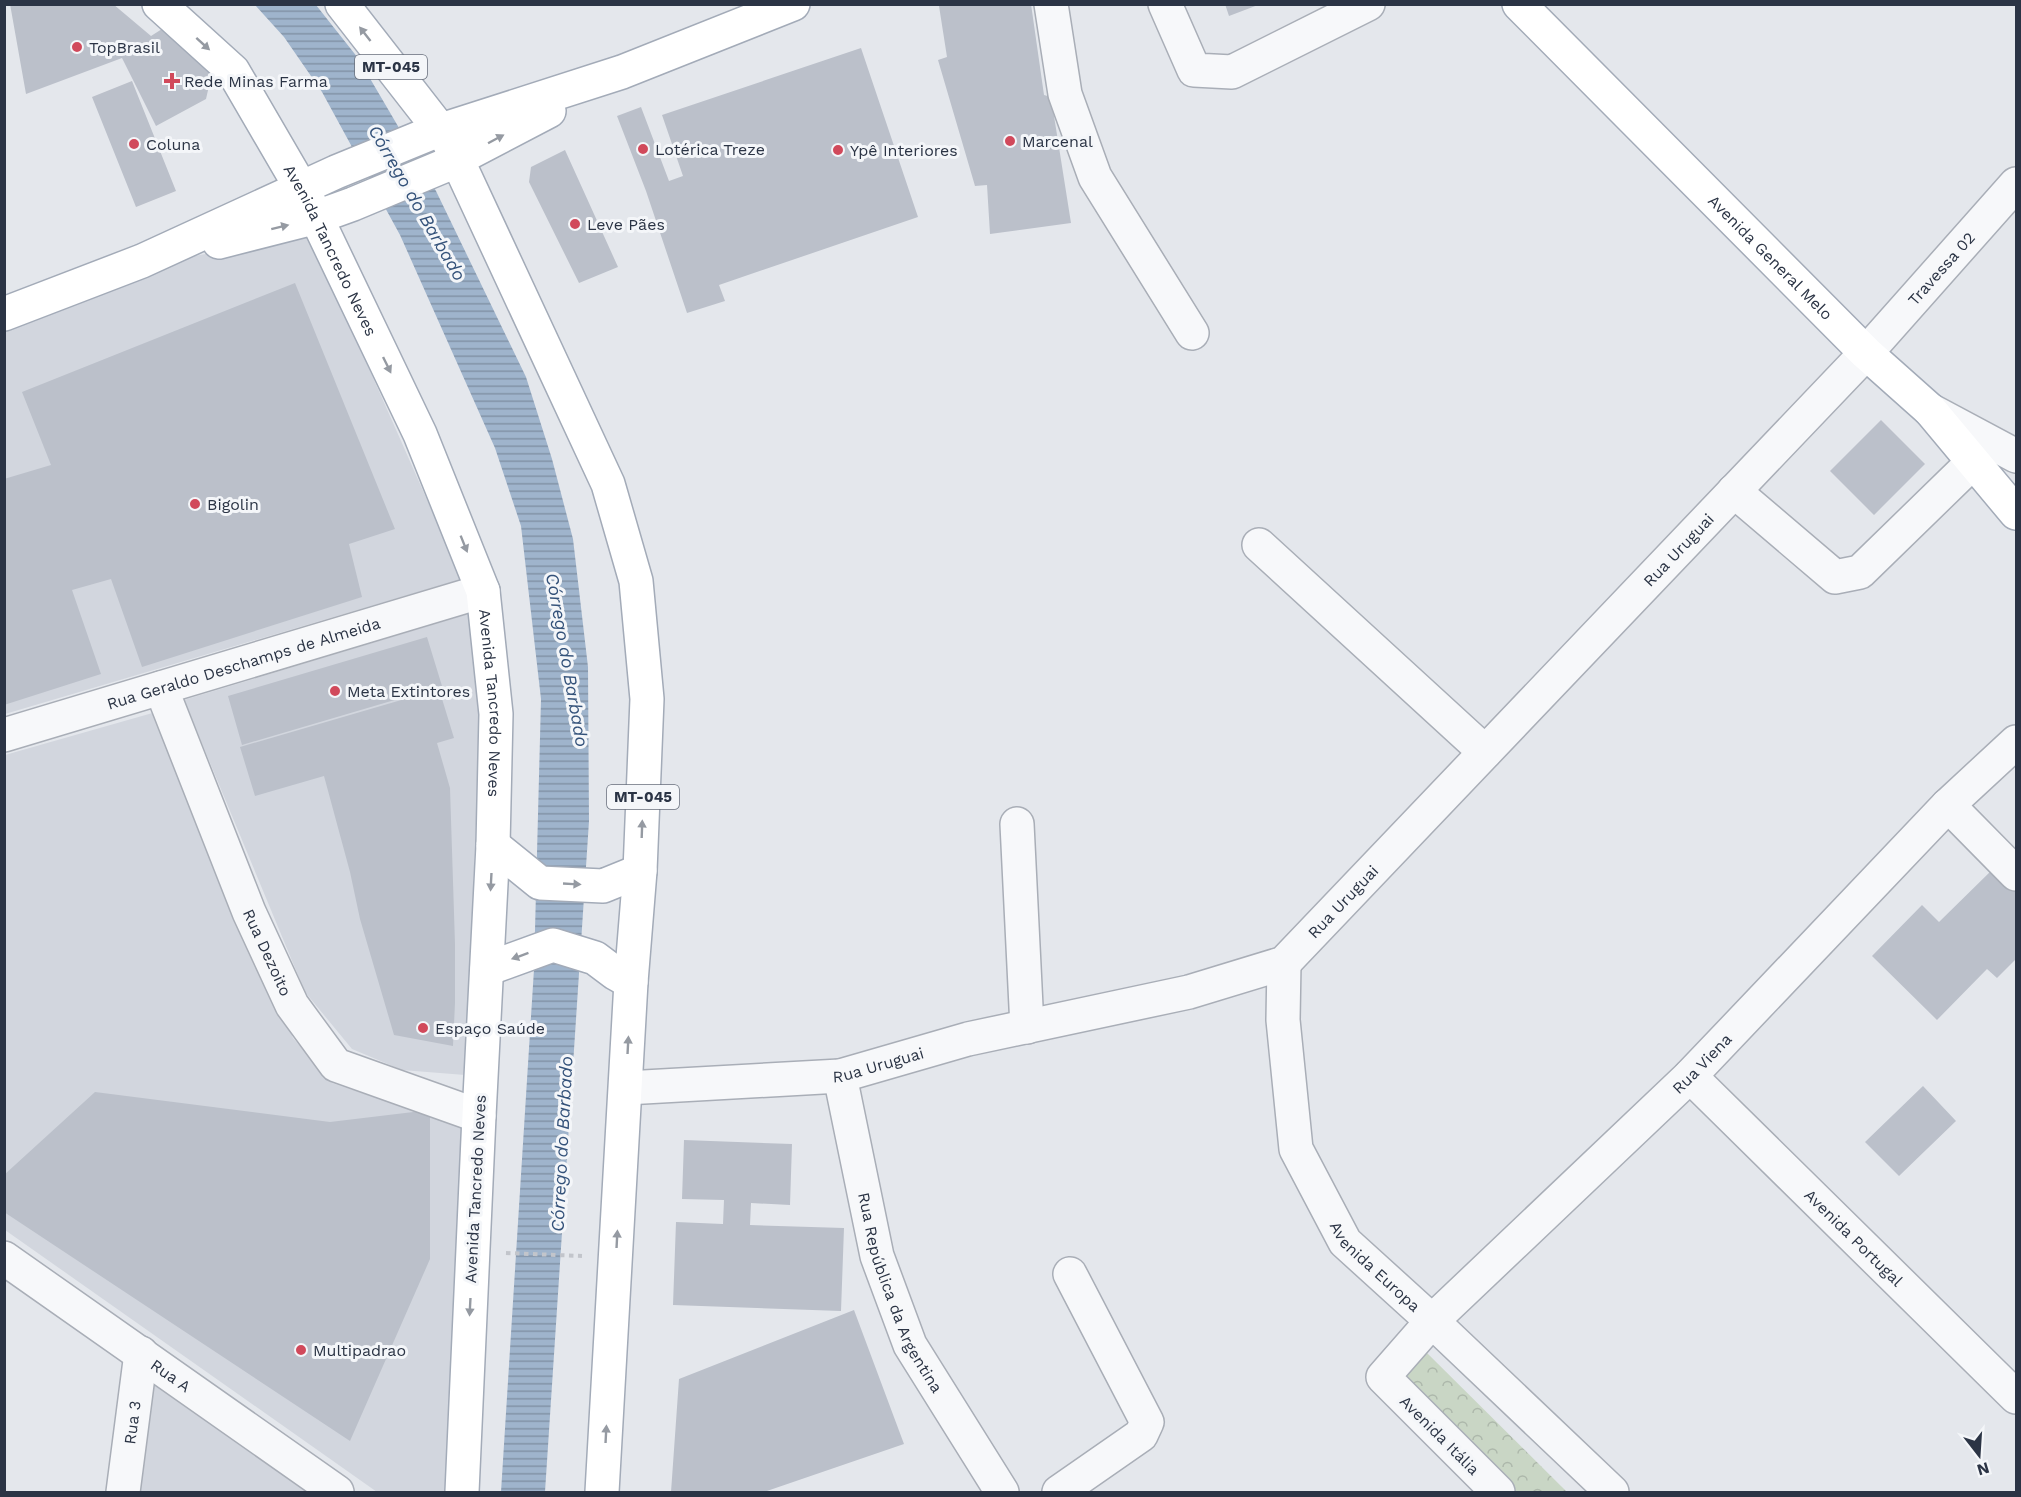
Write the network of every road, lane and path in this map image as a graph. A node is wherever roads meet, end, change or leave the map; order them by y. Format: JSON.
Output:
{"nodes":[{"id":1,"x":159,"y":4,"type":"edge"},
{"id":2,"x":342,"y":4,"type":"edge"},
{"id":3,"x":793,"y":4,"type":"edge"},
{"id":4,"x":1051,"y":4,"type":"edge"},
{"id":5,"x":1165,"y":4,"type":"edge"},
{"id":6,"x":1368,"y":4,"type":"edge"},
{"id":7,"x":1519,"y":4,"type":"edge"},
{"id":8,"x":622,"y":72,"type":"junction"},
{"id":9,"x":434,"y":132,"type":"junction"},
{"id":10,"x":451,"y":163,"type":"junction"},
{"id":11,"x":2016,"y":184,"type":"edge"},
{"id":12,"x":301,"y":188,"type":"junction"},
{"id":13,"x":317,"y":217,"type":"junction"},
{"id":14,"x":142,"y":261,"type":"junction"},
{"id":15,"x":4,"y":314,"type":"edge"},
{"id":16,"x":1192,"y":333,"type":"dead end"},
{"id":17,"x":1866,"y":353,"type":"junction"},
{"id":18,"x":1930,"y":410,"type":"junction"},
{"id":19,"x":2016,"y":456,"type":"edge"},
{"id":20,"x":1973,"y":462,"type":"junction"},
{"id":21,"x":1734,"y":491,"type":"junction"},
{"id":22,"x":2016,"y":513,"type":"edge"},
{"id":23,"x":1259,"y":545,"type":"dead end"},
{"id":24,"x":483,"y":591,"type":"junction"},
{"id":25,"x":161,"y":688,"type":"junction"},
{"id":26,"x":4,"y":735,"type":"edge"},
{"id":27,"x":2016,"y":742,"type":"edge"},
{"id":28,"x":1485,"y":752,"type":"junction"},
{"id":29,"x":1948,"y":806,"type":"junction"},
{"id":30,"x":1017,"y":824,"type":"dead end"},
{"id":31,"x":494,"y":844,"type":"junction"},
{"id":32,"x":640,"y":871,"type":"junction"},
{"id":33,"x":2016,"y":874,"type":"edge"},
{"id":34,"x":1284,"y":963,"type":"junction"},
{"id":35,"x":487,"y":969,"type":"junction"},
{"id":36,"x":631,"y":982,"type":"junction"},
{"id":37,"x":1027,"y":1027,"type":"junction"},
{"id":38,"x":840,"y":1076,"type":"junction"},
{"id":39,"x":1690,"y":1076,"type":"junction"},
{"id":40,"x":626,"y":1088,"type":"junction"},
{"id":41,"x":478,"y":1116,"type":"junction"},
{"id":42,"x":506,"y":1253,"type":"dead end"},
{"id":43,"x":560,"y":1255,"type":"dead end"},
{"id":44,"x":4,"y":1258,"type":"edge"},
{"id":45,"x":1070,"y":1274,"type":"dead end"},
{"id":46,"x":1432,"y":1321,"type":"junction"},
{"id":47,"x":141,"y":1353,"type":"junction"},
{"id":48,"x":1383,"y":1377,"type":"joint"},
{"id":49,"x":2016,"y":1397,"type":"edge"},
{"id":50,"x":123,"y":1492,"type":"edge"},
{"id":51,"x":337,"y":1492,"type":"edge"},
{"id":52,"x":462,"y":1492,"type":"edge"},
{"id":53,"x":602,"y":1492,"type":"edge"},
{"id":54,"x":1002,"y":1492,"type":"edge"},
{"id":55,"x":1059,"y":1492,"type":"edge"},
{"id":56,"x":1498,"y":1492,"type":"edge"},
{"id":57,"x":1612,"y":1492,"type":"edge"}],
"edges":[{"from":1,"to":12,"type":"main road","name":"Avenida Tancredo Neves","one_way":true},
{"from":9,"to":2,"type":"main road","number":"MT-045","one_way":true},
{"from":3,"to":8,"type":"main road"},
{"from":4,"to":16,"type":"street"},
{"from":5,"to":6,"type":"street"},
{"from":7,"to":17,"type":"main road","name":"Avenida General Melo"},
{"from":8,"to":9,"type":"main road"},
{"from":10,"to":8,"type":"main road","one_way":true},
{"from":9,"to":10,"type":"main road","number":"MT-045"},
{"from":9,"to":12,"type":"main road"},
{"from":10,"to":13,"type":"main road"},
{"from":32,"to":10,"type":"main road","number":"MT-045","one_way":true},
{"from":11,"to":17,"type":"street","name":"Travessa 02"},
{"from":12,"to":13,"type":"main road","name":"Avenida Tancredo Neves"},
{"from":12,"to":14,"type":"main road"},
{"from":14,"to":13,"type":"main road","one_way":true},
{"from":13,"to":24,"type":"main road","name":"Avenida Tancredo Neves","one_way":true},
{"from":14,"to":15,"type":"main road"},
{"from":17,"to":18,"type":"main road","name":"Avenida General Melo"},
{"from":17,"to":21,"type":"street","name":"Rua Uruguai"},
{"from":18,"to":19,"type":"street"},
{"from":18,"to":20,"type":"main road","name":"Avenida General Melo"},
{"from":20,"to":21,"type":"street"},
{"from":20,"to":22,"type":"main road","name":"Avenida General Melo"},
{"from":21,"to":28,"type":"street","name":"Rua Uruguai"},
{"from":23,"to":28,"type":"street"},
{"from":24,"to":25,"type":"street","name":"Rua Geraldo Deschamps de Almeida"},
{"from":24,"to":31,"type":"main road","name":"Avenida Tancredo Neves"},
{"from":25,"to":26,"type":"street","name":"Rua Geraldo Deschamps de Almeida"},
{"from":25,"to":41,"type":"street","name":"Rua Dezoito"},
{"from":27,"to":29,"type":"street","name":"Rua Viena"},
{"from":28,"to":34,"type":"street","name":"Rua Uruguai"},
{"from":29,"to":33,"type":"street"},
{"from":29,"to":39,"type":"street","name":"Rua Viena"},
{"from":30,"to":37,"type":"street"},
{"from":31,"to":32,"type":"main road","one_way":true},
{"from":31,"to":35,"type":"main road","name":"Avenida Tancredo Neves","one_way":true},
{"from":32,"to":36,"type":"main road","number":"MT-045"},
{"from":34,"to":37,"type":"street","name":"Rua Uruguai"},
{"from":34,"to":46,"type":"street","name":"Avenida Europa"},
{"from":36,"to":35,"type":"main road","one_way":true},
{"from":35,"to":41,"type":"main road","name":"Avenida Tancredo Neves"},
{"from":40,"to":36,"type":"main road","number":"MT-045","one_way":true},
{"from":37,"to":38,"type":"street","name":"Rua Uruguai"},
{"from":38,"to":40,"type":"street","name":"Rua Uruguai"},
{"from":38,"to":54,"type":"street","name":"Rua República da Argentina"},
{"from":39,"to":46,"type":"street","name":"Rua Viena"},
{"from":39,"to":49,"type":"street","name":"Avenida Portugal"},
{"from":53,"to":40,"type":"main road","number":"MT-045","one_way":true},
{"from":41,"to":52,"type":"main road","name":"Avenida Tancredo Neves","one_way":true},
{"from":42,"to":43,"type":"path"},
{"from":44,"to":47,"type":"street","name":"Rua A"},
{"from":45,"to":55,"type":"street"},
{"from":46,"to":48,"type":"street","name":"Rua Viena"},
{"from":46,"to":57,"type":"street","name":"Avenida Europa"},
{"from":47,"to":50,"type":"street","name":"Rua 3"},
{"from":47,"to":51,"type":"street","name":"Rua A"},
{"from":48,"to":56,"type":"street","name":"Avenida Itália"}]}
